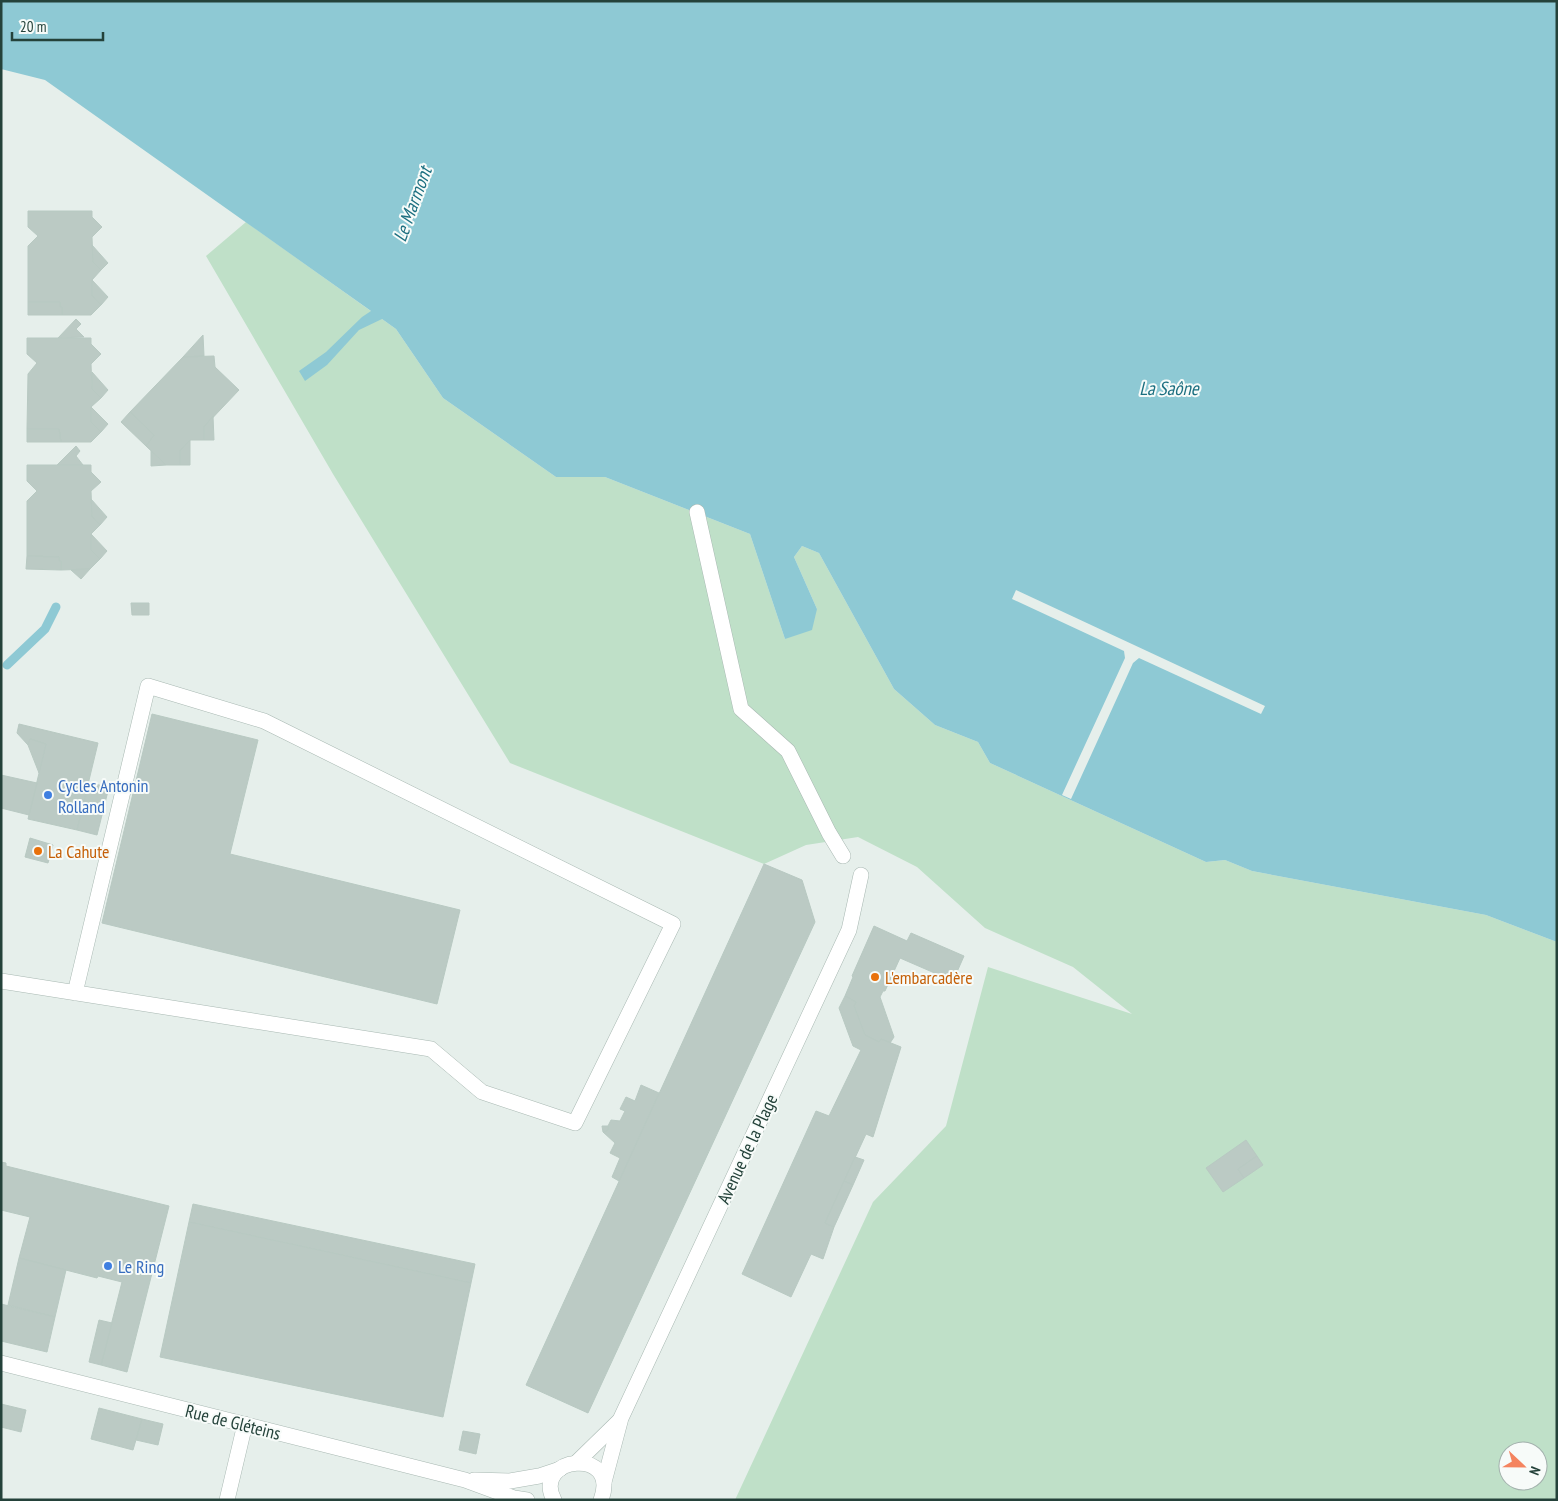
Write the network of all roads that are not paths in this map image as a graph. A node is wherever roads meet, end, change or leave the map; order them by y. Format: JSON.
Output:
{"nodes":[{"id":1,"x":697,"y":512,"type":"dead end"},
{"id":2,"x":844,"y":856,"type":"dead end"},
{"id":3,"x":861,"y":875,"type":"dead end"},
{"id":4,"x":1,"y":981,"type":"edge"},
{"id":5,"x":76,"y":993,"type":"junction"},
{"id":6,"x":1,"y":1363,"type":"edge"},
{"id":7,"x":621,"y":1418,"type":"junction"},
{"id":8,"x":245,"y":1424,"type":"junction"},
{"id":9,"x":577,"y":1462,"type":"junction"},
{"id":10,"x":560,"y":1469,"type":"junction"},
{"id":11,"x":465,"y":1480,"type":"junction"},
{"id":12,"x":604,"y":1482,"type":"junction"},
{"id":13,"x":227,"y":1500,"type":"edge"},
{"id":14,"x":528,"y":1500,"type":"edge"},
{"id":15,"x":554,"y":1500,"type":"edge"},
{"id":16,"x":601,"y":1500,"type":"edge"}],
"edges":[{"from":1,"to":2,"type":"street"},
{"from":3,"to":7,"type":"street","name":"Avenue de la Plage"},
{"from":4,"to":5,"type":"street"},
{"from":5,"to":5,"type":"street"},
{"from":6,"to":8,"type":"street","name":"Rue de Gléteins"},
{"from":7,"to":9,"type":"street","name":"Avenue de la Plage"},
{"from":7,"to":12,"type":"street","name":"Avenue de la Plage"},
{"from":8,"to":11,"type":"street","name":"Rue de Gléteins"},
{"from":8,"to":13,"type":"street"},
{"from":9,"to":10,"type":"street","name":"Rue de Gléteins"},
{"from":9,"to":12,"type":"street"},
{"from":10,"to":11,"type":"street","name":"Rue de Gléteins"},
{"from":10,"to":15,"type":"street"},
{"from":11,"to":14,"type":"street","name":"Rue de Gléteins"},
{"from":12,"to":16,"type":"street","name":"Avenue de la Plage"}]}
